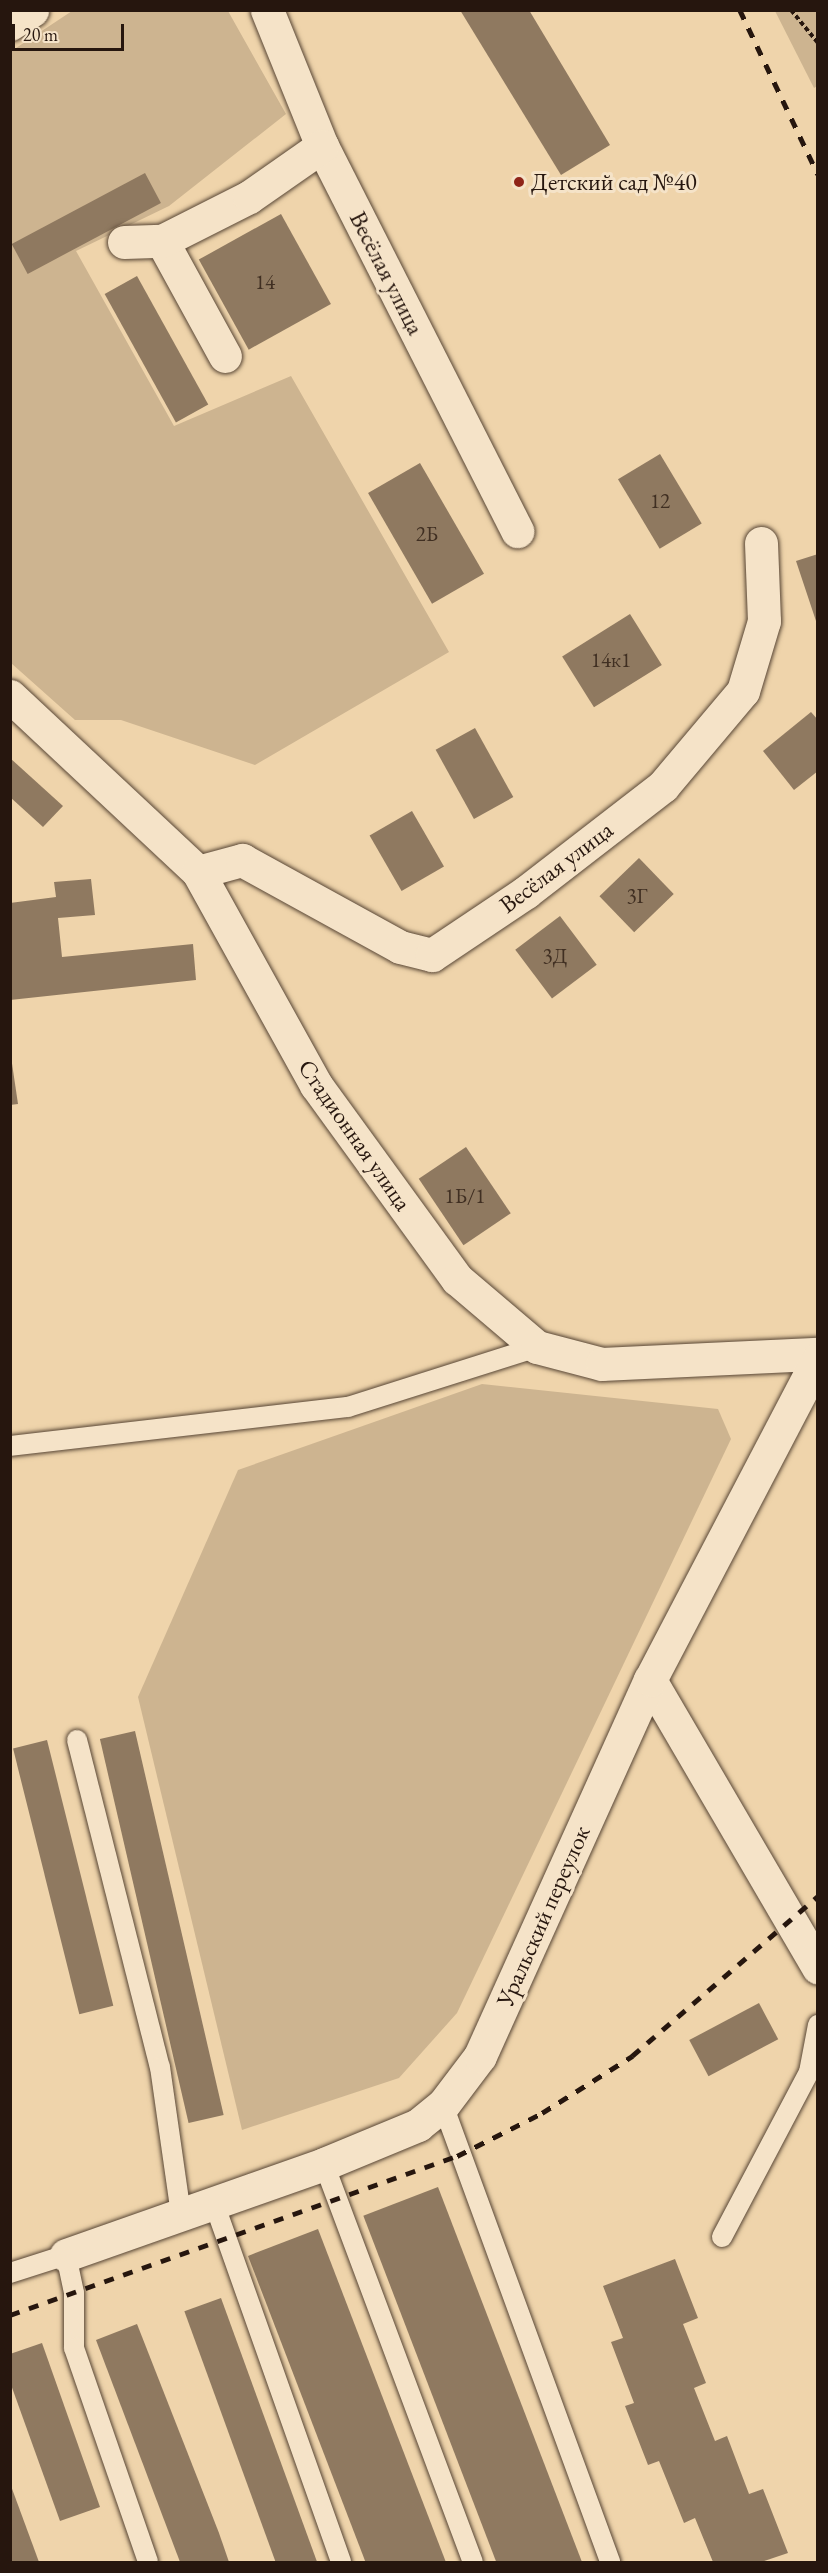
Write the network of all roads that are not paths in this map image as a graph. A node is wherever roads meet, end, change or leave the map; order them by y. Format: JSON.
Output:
{"nodes":[{"id":1,"x":32,"y":10,"type":"edge"},
{"id":2,"x":267,"y":10,"type":"edge"},
{"id":3,"x":10,"y":24,"type":"edge"},
{"id":4,"x":322,"y":146,"type":"junction"},
{"id":5,"x":162,"y":241,"type":"junction"},
{"id":6,"x":124,"y":242,"type":"dead end"},
{"id":7,"x":225,"y":356,"type":"dead end"},
{"id":8,"x":518,"y":531,"type":"dead end"},
{"id":9,"x":761,"y":543,"type":"dead end"},
{"id":10,"x":10,"y":696,"type":"edge"},
{"id":11,"x":198,"y":872,"type":"junction"},
{"id":12,"x":537,"y":1347,"type":"junction"},
{"id":13,"x":818,"y":1354,"type":"edge"},
{"id":14,"x":818,"y":1359,"type":"edge"},
{"id":15,"x":10,"y":1446,"type":"edge"},
{"id":16,"x":650,"y":1680,"type":"junction"},
{"id":17,"x":77,"y":1740,"type":"dead end"},
{"id":18,"x":818,"y":1967,"type":"edge"},
{"id":19,"x":818,"y":2025,"type":"edge"},
{"id":20,"x":443,"y":2105,"type":"junction"},
{"id":21,"x":324,"y":2164,"type":"junction"},
{"id":22,"x":214,"y":2203,"type":"junction"},
{"id":23,"x":181,"y":2214,"type":"junction"},
{"id":24,"x":722,"y":2237,"type":"dead end"},
{"id":25,"x":66,"y":2255,"type":"junction"},
{"id":26,"x":10,"y":2273,"type":"edge"},
{"id":27,"x":148,"y":2562,"type":"edge"},
{"id":28,"x":341,"y":2562,"type":"edge"},
{"id":29,"x":473,"y":2562,"type":"edge"},
{"id":30,"x":610,"y":2562,"type":"edge"}],
"edges":[{"from":1,"to":3,"type":"street"},
{"from":2,"to":4,"type":"street","name":"Весёлая улица"},
{"from":4,"to":5,"type":"street"},
{"from":4,"to":8,"type":"street","name":"Весёлая улица"},
{"from":5,"to":6,"type":"street"},
{"from":5,"to":7,"type":"street"},
{"from":9,"to":11,"type":"street","name":"Весёлая улица"},
{"from":10,"to":11,"type":"street","name":"Стадионная улица"},
{"from":11,"to":12,"type":"street","name":"Стадионная улица"},
{"from":12,"to":13,"type":"street","name":"Стадионная улица"},
{"from":12,"to":15,"type":"lane"},
{"from":14,"to":16,"type":"street","name":"Уральский переулок"},
{"from":16,"to":18,"type":"street"},
{"from":16,"to":20,"type":"street","name":"Уральский переулок"},
{"from":17,"to":23,"type":"lane"},
{"from":19,"to":24,"type":"lane"},
{"from":20,"to":21,"type":"street","name":"Уральский переулок"},
{"from":20,"to":30,"type":"lane"},
{"from":21,"to":22,"type":"street","name":"Уральский переулок"},
{"from":21,"to":29,"type":"lane"},
{"from":22,"to":23,"type":"street","name":"Уральский переулок"},
{"from":22,"to":28,"type":"lane"},
{"from":23,"to":25,"type":"street","name":"Уральский переулок"},
{"from":25,"to":26,"type":"lane"},
{"from":25,"to":27,"type":"lane"}]}
